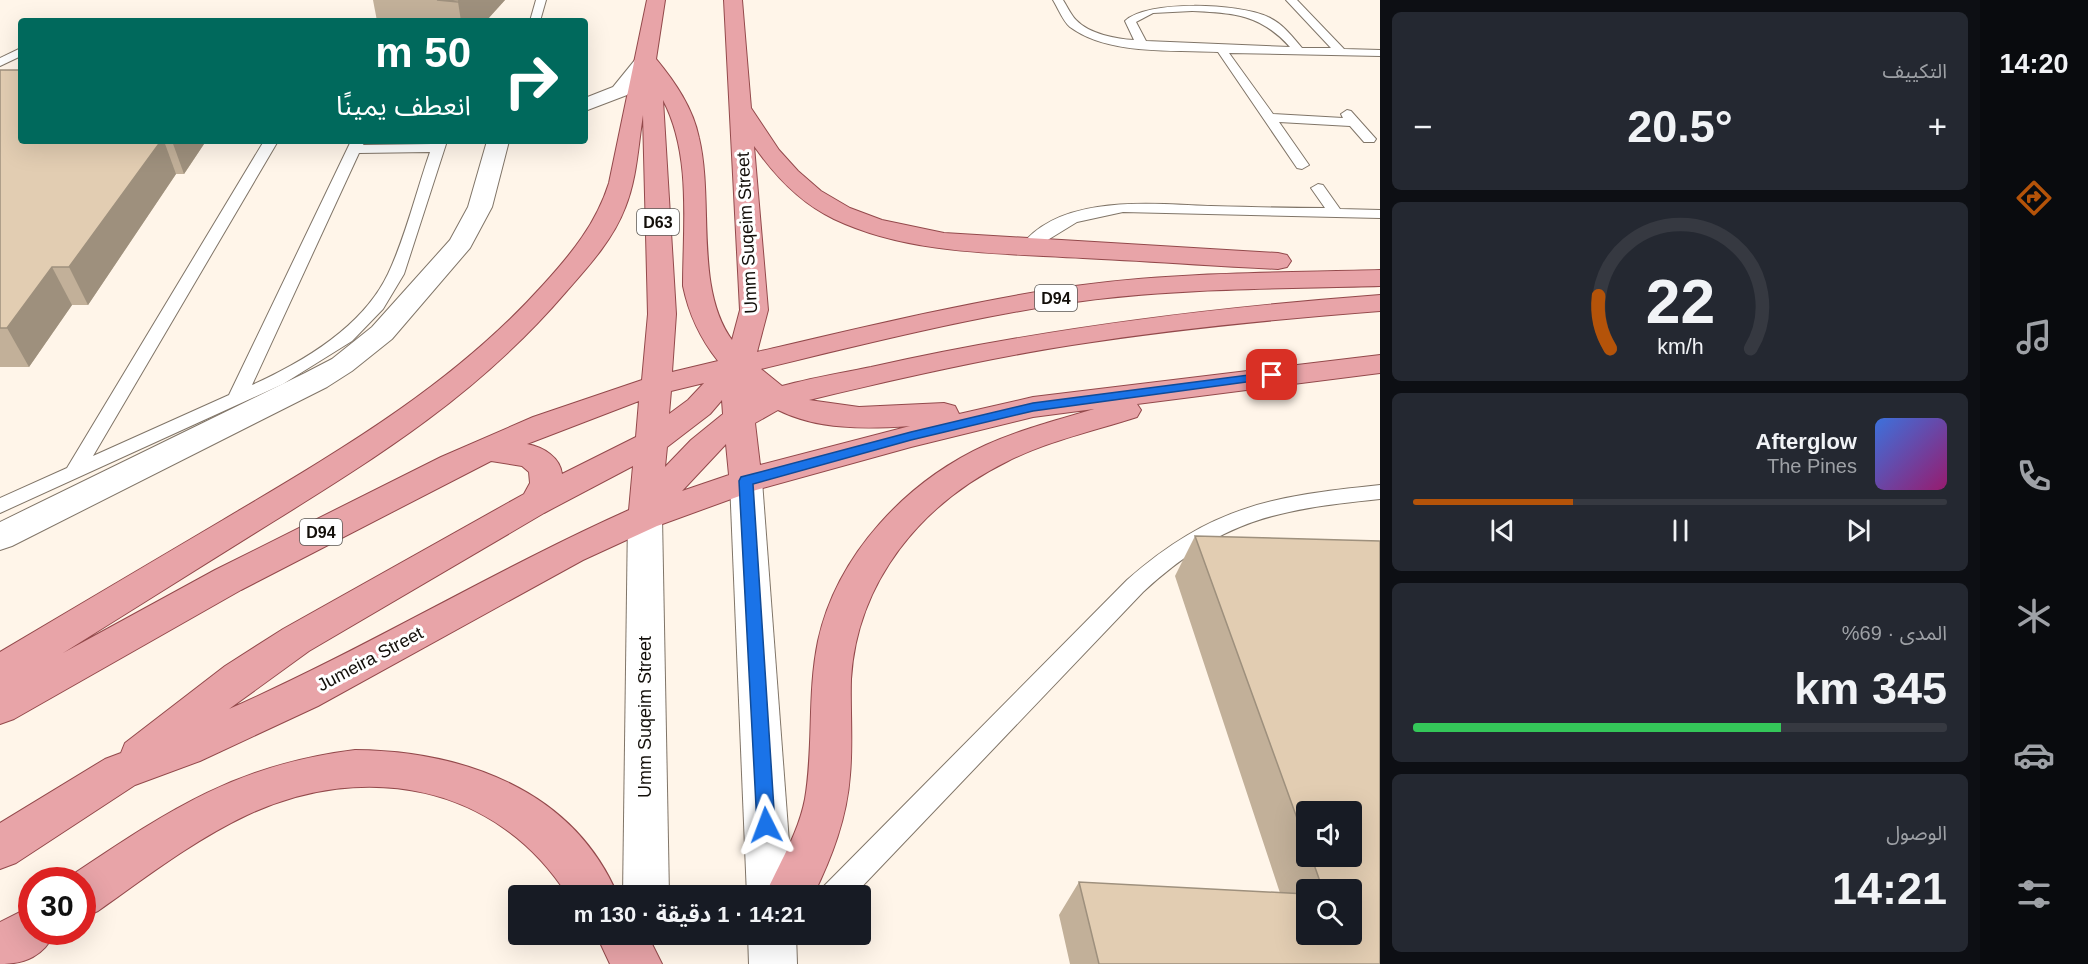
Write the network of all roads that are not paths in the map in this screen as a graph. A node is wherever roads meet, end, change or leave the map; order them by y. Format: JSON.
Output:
{"nodes":[{"id":1,"x":540,"y":0,"type":"edge"},
{"id":2,"x":656,"y":0,"type":"edge"},
{"id":3,"x":732,"y":0,"type":"edge"},
{"id":4,"x":1058,"y":0,"type":"edge"},
{"id":5,"x":1291,"y":0,"type":"edge"},
{"id":6,"x":537,"y":18,"type":"edge"},
{"id":7,"x":1143,"y":46,"type":"junction"},
{"id":8,"x":1221,"y":49,"type":"junction"},
{"id":9,"x":1300,"y":52,"type":"junction"},
{"id":10,"x":1341,"y":52,"type":"junction"},
{"id":11,"x":18,"y":53,"type":"edge"},
{"id":12,"x":1380,"y":53,"type":"edge"},
{"id":13,"x":646,"y":59,"type":"junction"},
{"id":14,"x":0,"y":63,"type":"edge"},
{"id":15,"x":588,"y":104,"type":"edge"},
{"id":16,"x":739,"y":105,"type":"junction"},
{"id":17,"x":1269,"y":118,"type":"junction"},
{"id":18,"x":1369,"y":139,"type":"dead end"},
{"id":19,"x":270,"y":144,"type":"edge"},
{"id":20,"x":497,"y":144,"type":"edge"},
{"id":21,"x":356,"y":145,"type":"edge"},
{"id":22,"x":439,"y":145,"type":"edge"},
{"id":23,"x":1302,"y":165,"type":"dead end"},
{"id":24,"x":1318,"y":188,"type":"dead end"},
{"id":25,"x":1336,"y":213,"type":"junction"},
{"id":26,"x":1380,"y":214,"type":"edge"},
{"id":27,"x":1028,"y":247,"type":"junction"},
{"id":28,"x":1380,"y":267,"type":"edge"},
{"id":29,"x":1380,"y":278,"type":"edge"},
{"id":30,"x":1380,"y":303,"type":"edge"},
{"id":31,"x":1380,"y":364,"type":"edge"},
{"id":32,"x":738,"y":365,"type":"junction"},
{"id":33,"x":1208,"y":384,"type":"junction"},
{"id":34,"x":656,"y":385,"type":"junction"},
{"id":35,"x":778,"y":398,"type":"junction"},
{"id":36,"x":236,"y":399,"type":"junction"},
{"id":37,"x":1033,"y":407,"type":"junction"},
{"id":38,"x":740,"y":419,"type":"junction"},
{"id":39,"x":649,"y":444,"type":"junction"},
{"id":40,"x":487,"y":449,"type":"junction"},
{"id":41,"x":73,"y":474,"type":"junction"},
{"id":42,"x":746,"y":481,"type":"junction"},
{"id":43,"x":1380,"y":492,"type":"edge"},
{"id":44,"x":535,"y":503,"type":"junction"},
{"id":45,"x":0,"y":506,"type":"edge"},
{"id":46,"x":645,"y":518,"type":"junction"},
{"id":47,"x":0,"y":537,"type":"edge"},
{"id":48,"x":0,"y":672,"type":"edge"},
{"id":49,"x":0,"y":708,"type":"edge"},
{"id":50,"x":120,"y":772,"type":"junction"},
{"id":51,"x":0,"y":848,"type":"edge"},
{"id":52,"x":588,"y":885,"type":"edge"},
{"id":53,"x":646,"y":885,"type":"edge"},
{"id":54,"x":769,"y":885,"type":"edge"},
{"id":55,"x":794,"y":885,"type":"edge"},
{"id":56,"x":845,"y":885,"type":"edge"},
{"id":57,"x":96,"y":886,"type":"edge"},
{"id":58,"x":18,"y":938,"type":"edge"},
{"id":59,"x":626,"y":945,"type":"edge"},
{"id":60,"x":646,"y":945,"type":"edge"},
{"id":61,"x":0,"y":949,"type":"edge"},
{"id":62,"x":638,"y":964,"type":"edge"},
{"id":63,"x":646,"y":964,"type":"edge"}],
"edges":[{"from":1,"to":6,"type":"lane"},
{"from":2,"to":13,"type":"main road","name":"Umm Suqeim Street","number":"D63"},
{"from":3,"to":16,"type":"main road","name":"Umm Suqeim Street"},
{"from":4,"to":7,"type":"lane"},
{"from":5,"to":10,"type":"lane"},
{"from":7,"to":8,"type":"lane"},
{"from":7,"to":9,"type":"lane"},
{"from":8,"to":9,"type":"lane"},
{"from":8,"to":17,"type":"lane"},
{"from":9,"to":10,"type":"lane"},
{"from":10,"to":12,"type":"lane"},
{"from":11,"to":14,"type":"lane"},
{"from":13,"to":15,"type":"street"},
{"from":13,"to":32,"type":"main road"},
{"from":13,"to":34,"type":"main road","name":"Umm Suqeim Street","number":"D63"},
{"from":13,"to":48,"type":"main road"},
{"from":16,"to":27,"type":"main road"},
{"from":16,"to":32,"type":"main road","name":"Umm Suqeim Street"},
{"from":17,"to":18,"type":"lane"},
{"from":17,"to":23,"type":"lane"},
{"from":19,"to":41,"type":"lane"},
{"from":20,"to":47,"type":"street"},
{"from":21,"to":22,"type":"lane"},
{"from":21,"to":36,"type":"lane"},
{"from":22,"to":36,"type":"lane"},
{"from":24,"to":25,"type":"lane"},
{"from":25,"to":26,"type":"lane"},
{"from":25,"to":27,"type":"lane"},
{"from":27,"to":28,"type":"main road"},
{"from":29,"to":32,"type":"main road","number":"D94"},
{"from":30,"to":35,"type":"main road"},
{"from":31,"to":33,"type":"main road"},
{"from":32,"to":34,"type":"main road","number":"D94"},
{"from":32,"to":35,"type":"main road"},
{"from":32,"to":38,"type":"main road","name":"Umm Suqeim Street"},
{"from":32,"to":39,"type":"main road"},
{"from":33,"to":37,"type":"main road"},
{"from":33,"to":55,"type":"main road"},
{"from":34,"to":39,"type":"main road","name":"Umm Suqeim Street","number":"D63"},
{"from":34,"to":40,"type":"main road","number":"D94"},
{"from":35,"to":37,"type":"main road"},
{"from":35,"to":38,"type":"main road"},
{"from":36,"to":41,"type":"lane"},
{"from":37,"to":42,"type":"main road","name":"Jumeira Street"},
{"from":38,"to":42,"type":"main road","name":"Umm Suqeim Street"},
{"from":38,"to":46,"type":"main road"},
{"from":39,"to":44,"type":"main road"},
{"from":39,"to":46,"type":"main road","name":"Umm Suqeim Street","number":"D63"},
{"from":40,"to":44,"type":"main road"},
{"from":40,"to":49,"type":"main road","number":"D94"},
{"from":41,"to":45,"type":"lane"},
{"from":42,"to":46,"type":"main road","name":"Jumeira Street"},
{"from":42,"to":54,"type":"street","name":"Umm Suqeim Street"},
{"from":43,"to":56,"type":"lane"},
{"from":44,"to":50,"type":"main road"},
{"from":46,"to":50,"type":"main road","name":"Jumeira Street"},
{"from":46,"to":53,"type":"street","name":"Umm Suqeim Street"},
{"from":50,"to":51,"type":"main road","name":"Jumeira Street"},
{"from":52,"to":57,"type":"main road"},
{"from":58,"to":61,"type":"main road"},
{"from":59,"to":62,"type":"main road"},
{"from":60,"to":63,"type":"street"}]}
